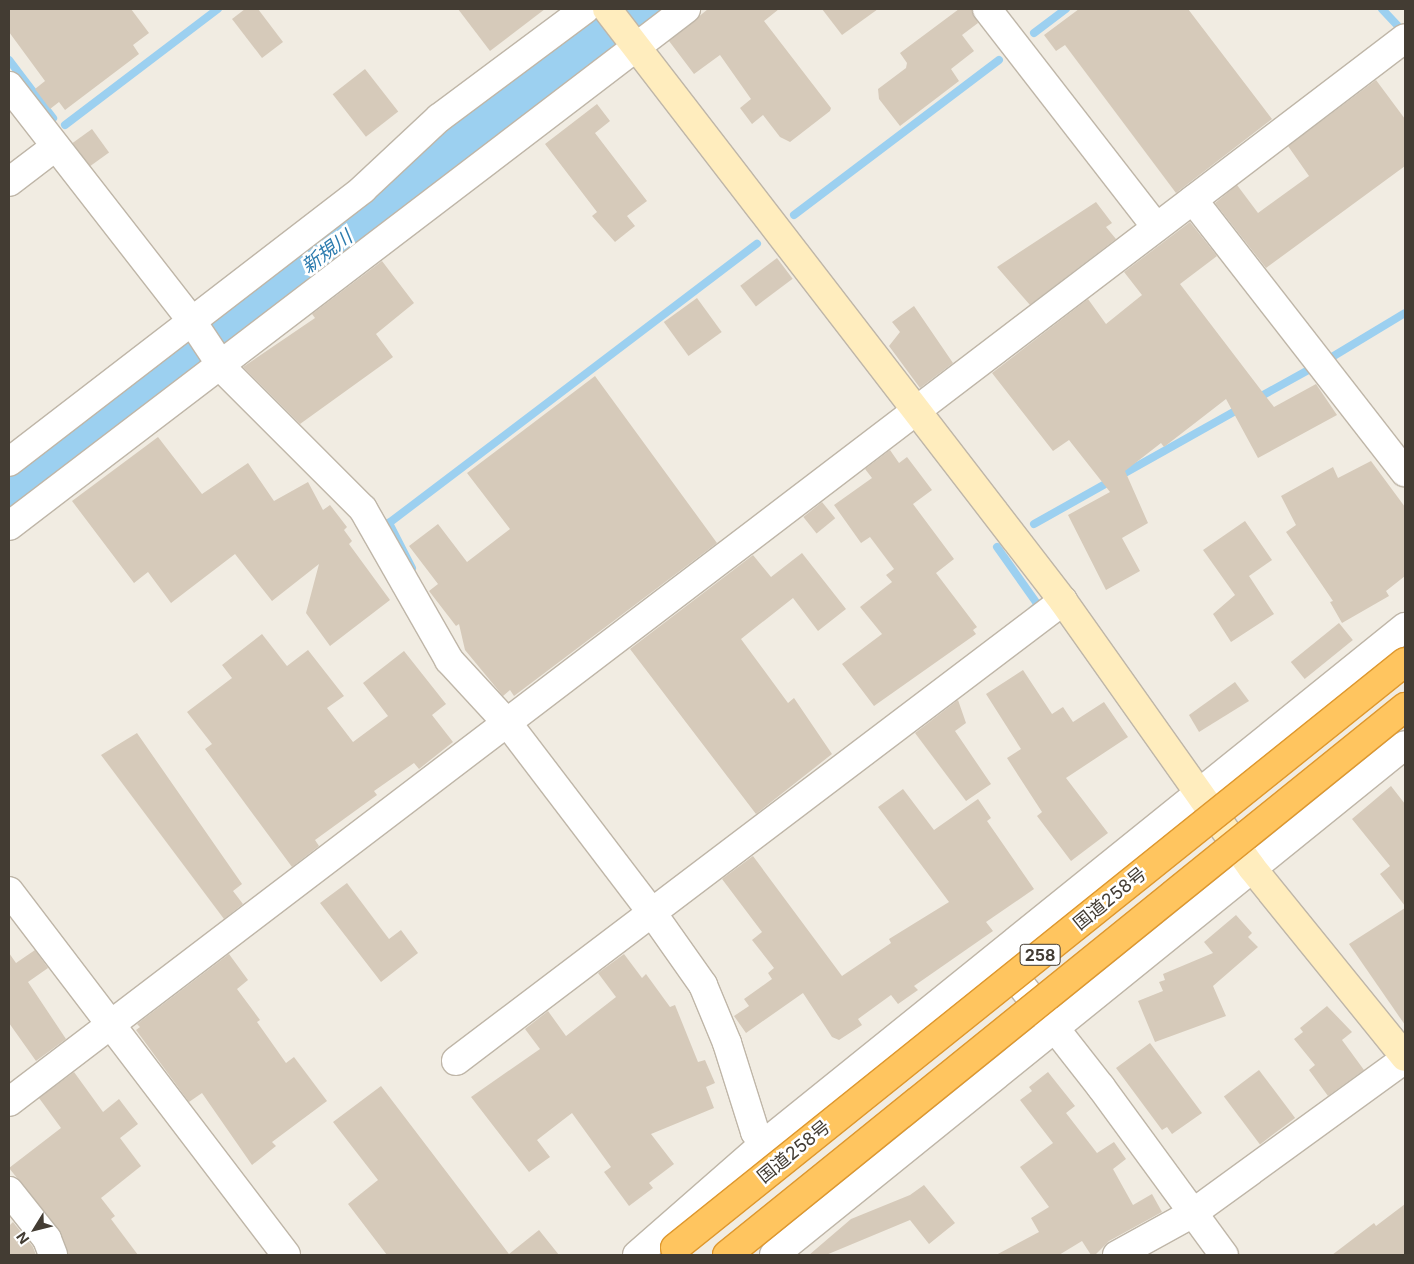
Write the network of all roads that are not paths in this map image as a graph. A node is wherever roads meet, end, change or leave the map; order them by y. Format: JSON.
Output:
{"nodes":[{"id":1,"x":686,"y":9,"type":"edge"},
{"id":2,"x":987,"y":9,"type":"edge"},
{"id":3,"x":600,"y":10,"type":"edge"},
{"id":4,"x":1405,"y":38,"type":"edge"},
{"id":5,"x":634,"y":44,"type":"junction"},
{"id":6,"x":9,"y":86,"type":"edge"},
{"id":7,"x":55,"y":147,"type":"junction"},
{"id":8,"x":9,"y":182,"type":"edge"},
{"id":9,"x":1193,"y":200,"type":"junction"},
{"id":10,"x":1156,"y":228,"type":"junction"},
{"id":11,"x":194,"y":324,"type":"junction"},
{"id":12,"x":219,"y":359,"type":"junction"},
{"id":13,"x":917,"y":410,"type":"junction"},
{"id":14,"x":9,"y":462,"type":"edge"},
{"id":15,"x":1405,"y":472,"type":"edge"},
{"id":16,"x":9,"y":526,"type":"edge"},
{"id":17,"x":1063,"y":601,"type":"junction"},
{"id":18,"x":1405,"y":627,"type":"edge"},
{"id":19,"x":1405,"y":662,"type":"edge"},
{"id":20,"x":1405,"y":707,"type":"edge"},
{"id":21,"x":508,"y":725,"type":"junction"},
{"id":22,"x":1405,"y":745,"type":"edge"},
{"id":23,"x":1198,"y":794,"type":"junction"},
{"id":24,"x":1252,"y":868,"type":"junction"},
{"id":25,"x":9,"y":891,"type":"edge"},
{"id":26,"x":653,"y":914,"type":"junction"},
{"id":27,"x":993,"y":950,"type":"junction"},
{"id":28,"x":111,"y":1024,"type":"junction"},
{"id":29,"x":1056,"y":1030,"type":"junction"},
{"id":30,"x":1405,"y":1058,"type":"edge"},
{"id":31,"x":456,"y":1061,"type":"dead end"},
{"id":32,"x":9,"y":1102,"type":"edge"},
{"id":33,"x":764,"y":1144,"type":"junction"},
{"id":34,"x":9,"y":1191,"type":"edge"},
{"id":35,"x":1193,"y":1213,"type":"junction"},
{"id":36,"x":801,"y":1246,"type":"edge"},
{"id":37,"x":675,"y":1248,"type":"dead end"},
{"id":38,"x":54,"y":1255,"type":"edge"},
{"id":39,"x":286,"y":1255,"type":"edge"},
{"id":40,"x":637,"y":1255,"type":"edge"},
{"id":41,"x":727,"y":1255,"type":"edge"},
{"id":42,"x":774,"y":1255,"type":"edge"},
{"id":43,"x":1117,"y":1255,"type":"edge"},
{"id":44,"x":1224,"y":1255,"type":"edge"}],
"edges":[{"from":1,"to":5,"type":"street"},
{"from":2,"to":10,"type":"street"},
{"from":3,"to":5,"type":"street"},
{"from":3,"to":11,"type":"street"},
{"from":4,"to":9,"type":"street"},
{"from":5,"to":12,"type":"street"},
{"from":5,"to":13,"type":"street"},
{"from":6,"to":7,"type":"street"},
{"from":7,"to":8,"type":"street"},
{"from":7,"to":11,"type":"street"},
{"from":9,"to":10,"type":"street"},
{"from":9,"to":15,"type":"street"},
{"from":10,"to":13,"type":"street"},
{"from":11,"to":12,"type":"street"},
{"from":11,"to":14,"type":"street"},
{"from":12,"to":16,"type":"street"},
{"from":12,"to":21,"type":"street"},
{"from":13,"to":17,"type":"street"},
{"from":13,"to":21,"type":"street"},
{"from":17,"to":23,"type":"street"},
{"from":17,"to":26,"type":"street"},
{"from":18,"to":23,"type":"street"},
{"from":19,"to":37,"type":"highway","name":"国道258号","number":"258","bridge":true},
{"from":20,"to":41,"type":"highway","name":"国道258号","number":"258","bridge":true},
{"from":21,"to":26,"type":"street"},
{"from":21,"to":28,"type":"street"},
{"from":22,"to":24,"type":"street"},
{"from":23,"to":24,"type":"street"},
{"from":23,"to":27,"type":"street"},
{"from":24,"to":29,"type":"street"},
{"from":24,"to":30,"type":"street"},
{"from":25,"to":28,"type":"street"},
{"from":26,"to":31,"type":"street"},
{"from":26,"to":33,"type":"street"},
{"from":27,"to":29,"type":"street"},
{"from":27,"to":33,"type":"street"},
{"from":28,"to":32,"type":"street"},
{"from":28,"to":39,"type":"street"},
{"from":29,"to":35,"type":"street"},
{"from":29,"to":36,"type":"street"},
{"from":30,"to":35,"type":"street"},
{"from":33,"to":40,"type":"street"},
{"from":34,"to":38,"type":"street"},
{"from":35,"to":43,"type":"street"},
{"from":35,"to":44,"type":"street"},
{"from":36,"to":42,"type":"street"}]}
